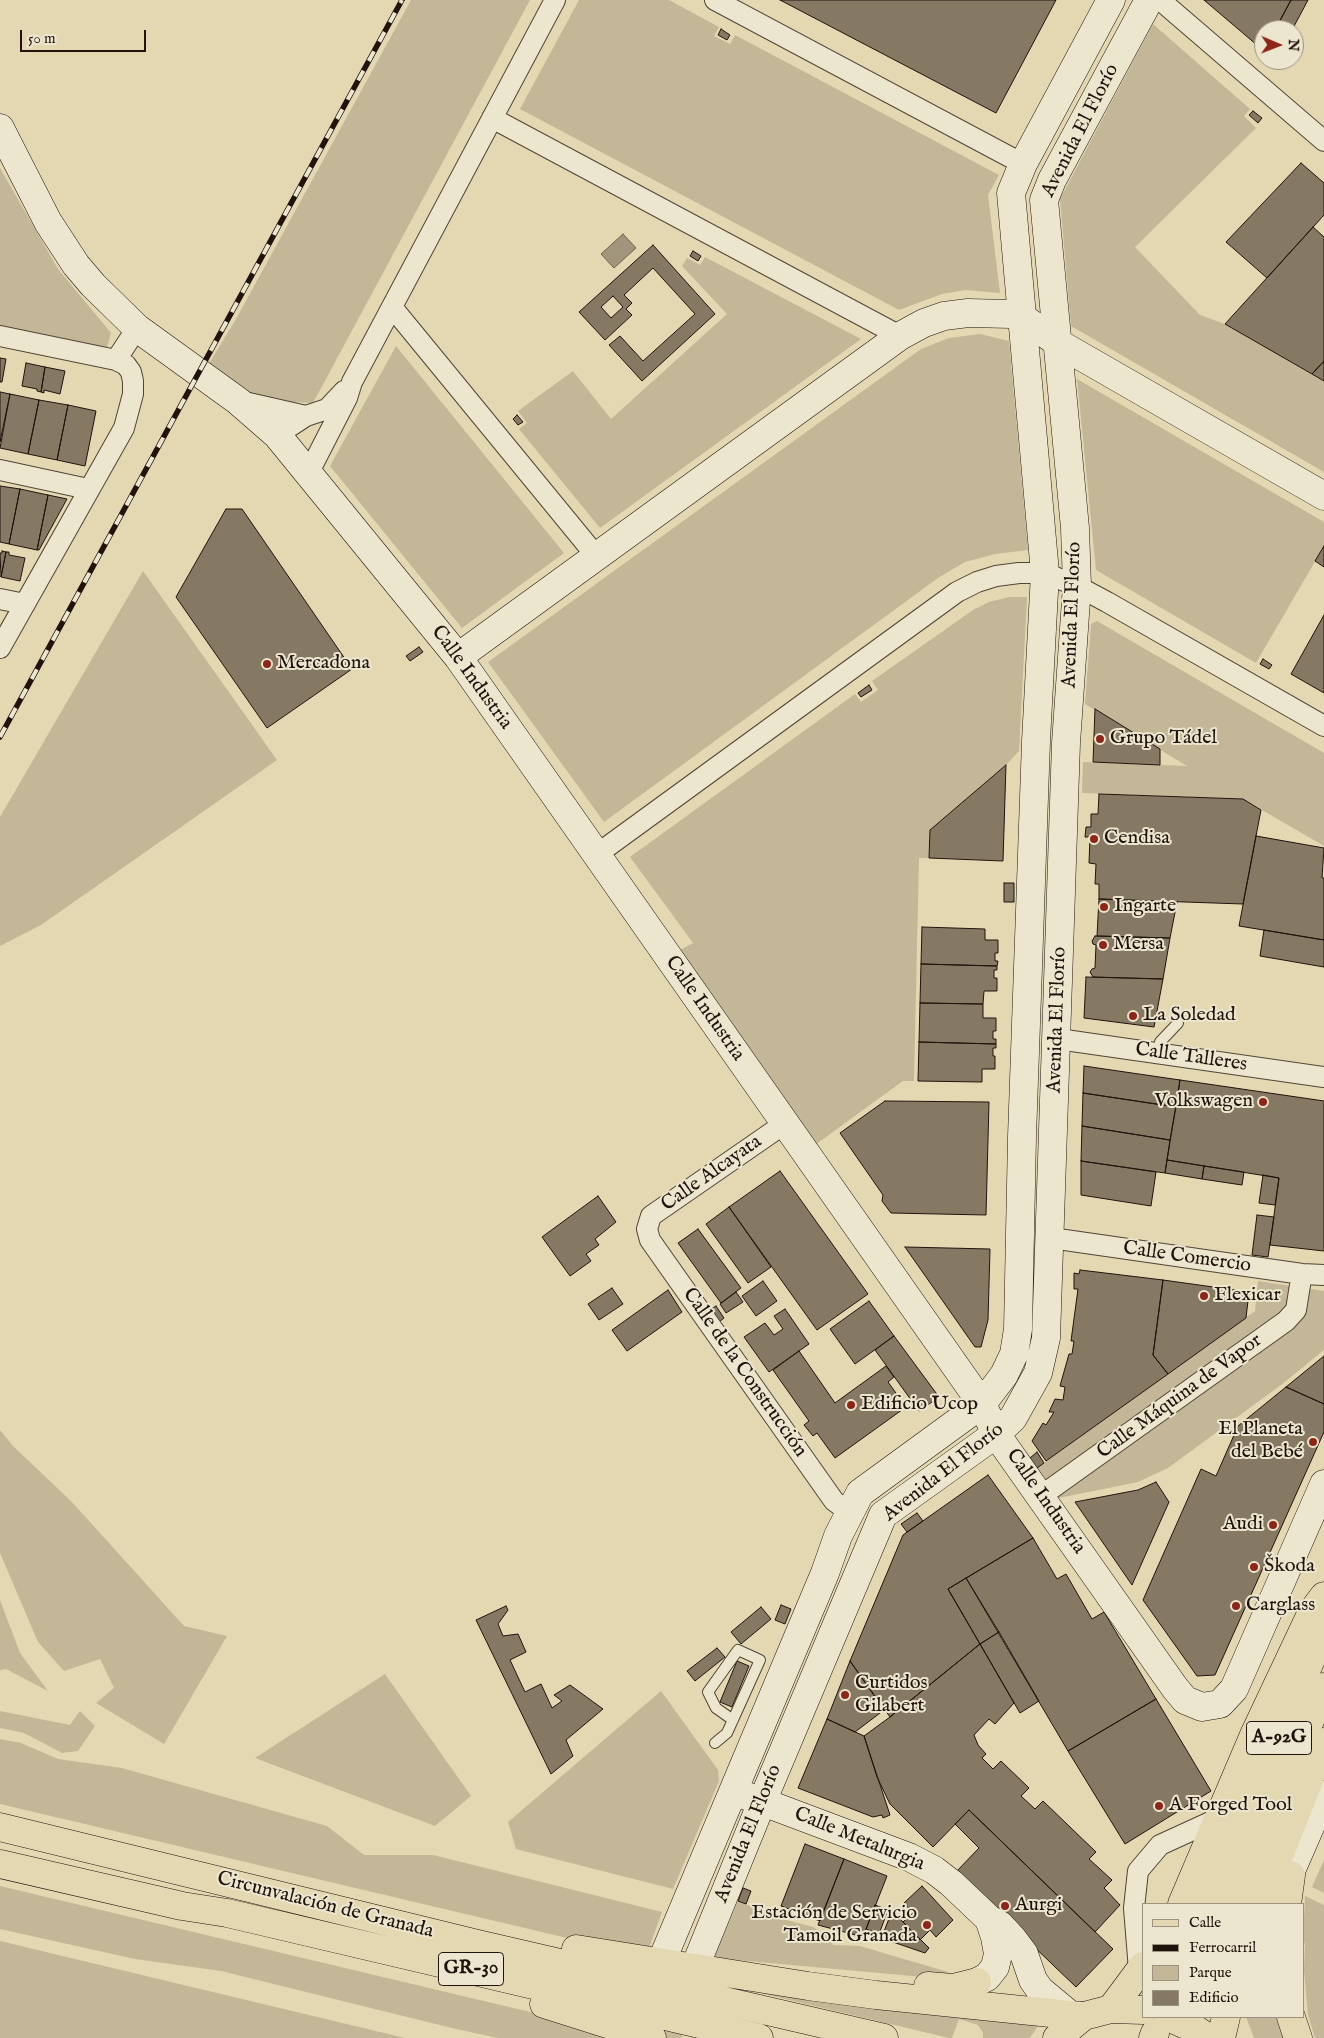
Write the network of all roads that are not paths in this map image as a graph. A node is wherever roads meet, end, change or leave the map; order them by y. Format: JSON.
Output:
{"nodes":[{"id":1,"x":555,"y":0,"type":"edge"},
{"id":2,"x":715,"y":0,"type":"edge"},
{"id":3,"x":1111,"y":0,"type":"edge"},
{"id":4,"x":1149,"y":0,"type":"edge"},
{"id":5,"x":1160,"y":0,"type":"edge"},
{"id":6,"x":492,"y":118,"type":"junction"},
{"id":7,"x":0,"y":128,"type":"edge"},
{"id":8,"x":1324,"y":141,"type":"edge"},
{"id":9,"x":1023,"y":164,"type":"junction"},
{"id":10,"x":1052,"y":180,"type":"junction"},
{"id":11,"x":392,"y":307,"type":"junction"},
{"id":12,"x":1022,"y":317,"type":"junction"},
{"id":13,"x":137,"y":328,"type":"junction"},
{"id":14,"x":0,"y":336,"type":"edge"},
{"id":15,"x":900,"y":336,"type":"junction"},
{"id":16,"x":1058,"y":343,"type":"junction"},
{"id":17,"x":116,"y":360,"type":"junction"},
{"id":18,"x":352,"y":382,"type":"junction"},
{"id":19,"x":238,"y":401,"type":"junction"},
{"id":20,"x":306,"y":416,"type":"junction"},
{"id":21,"x":277,"y":435,"type":"junction"},
{"id":22,"x":0,"y":470,"type":"edge"},
{"id":23,"x":308,"y":474,"type":"junction"},
{"id":24,"x":88,"y":489,"type":"junction"},
{"id":25,"x":1324,"y":496,"type":"edge"},
{"id":26,"x":596,"y":557,"type":"junction"},
{"id":27,"x":1045,"y":573,"type":"junction"},
{"id":28,"x":1077,"y":586,"type":"junction"},
{"id":29,"x":0,"y":599,"type":"edge"},
{"id":30,"x":25,"y":604,"type":"junction"},
{"id":31,"x":0,"y":648,"type":"edge"},
{"id":32,"x":458,"y":657,"type":"junction"},
{"id":33,"x":1324,"y":726,"type":"edge"},
{"id":34,"x":596,"y":855,"type":"junction"},
{"id":35,"x":1178,"y":1023,"type":"dead end"},
{"id":36,"x":1026,"y":1037,"type":"junction"},
{"id":37,"x":1058,"y":1039,"type":"junction"},
{"id":38,"x":1158,"y":1053,"type":"junction"},
{"id":39,"x":1324,"y":1077,"type":"edge"},
{"id":40,"x":784,"y":1124,"type":"junction"},
{"id":41,"x":647,"y":1229,"type":"joint"},
{"id":42,"x":1020,"y":1235,"type":"junction"},
{"id":43,"x":1051,"y":1238,"type":"junction"},
{"id":44,"x":1324,"y":1275,"type":"edge"},
{"id":45,"x":1300,"y":1285,"type":"dead end"},
{"id":46,"x":982,"y":1404,"type":"junction"},
{"id":47,"x":996,"y":1434,"type":"junction"},
{"id":48,"x":1324,"y":1484,"type":"edge"},
{"id":49,"x":1041,"y":1496,"type":"junction"},
{"id":50,"x":849,"y":1512,"type":"junction"},
{"id":51,"x":878,"y":1524,"type":"junction"},
{"id":52,"x":1324,"y":1596,"type":"edge"},
{"id":53,"x":1324,"y":1628,"type":"edge"},
{"id":54,"x":1324,"y":1687,"type":"edge"},
{"id":55,"x":733,"y":1720,"type":"junction"},
{"id":56,"x":715,"y":1742,"type":"dead end"},
{"id":57,"x":1324,"y":1742,"type":"edge"},
{"id":58,"x":733,"y":1791,"type":"junction"},
{"id":59,"x":1324,"y":1795,"type":"edge"},
{"id":60,"x":762,"y":1802,"type":"junction"},
{"id":61,"x":1219,"y":1818,"type":"junction"},
{"id":62,"x":0,"y":1827,"type":"edge"},
{"id":63,"x":0,"y":1864,"type":"edge"},
{"id":64,"x":1291,"y":1875,"type":"junction"},
{"id":65,"x":1182,"y":1903,"type":"edge"},
{"id":66,"x":1209,"y":1903,"type":"edge"},
{"id":67,"x":1233,"y":1903,"type":"edge"},
{"id":68,"x":1260,"y":1903,"type":"edge"},
{"id":69,"x":1277,"y":1903,"type":"edge"},
{"id":70,"x":1287,"y":1903,"type":"edge"},
{"id":71,"x":182,"y":1906,"type":"junction"},
{"id":72,"x":380,"y":1919,"type":"junction"},
{"id":73,"x":989,"y":1920,"type":"junction"},
{"id":74,"x":665,"y":1953,"type":"dead end"},
{"id":75,"x":700,"y":1957,"type":"dead end"},
{"id":76,"x":1141,"y":1968,"type":"edge"},
{"id":77,"x":808,"y":1986,"type":"junction"},
{"id":78,"x":1111,"y":2009,"type":"junction"},
{"id":79,"x":1226,"y":2018,"type":"edge"},
{"id":80,"x":1291,"y":2018,"type":"edge"},
{"id":81,"x":1070,"y":2023,"type":"edge"},
{"id":82,"x":1155,"y":2024,"type":"edge"},
{"id":83,"x":652,"y":2038,"type":"edge"},
{"id":84,"x":759,"y":2038,"type":"edge"},
{"id":85,"x":884,"y":2038,"type":"edge"},
{"id":86,"x":1208,"y":2038,"type":"edge"},
{"id":87,"x":1221,"y":2038,"type":"edge"},
{"id":88,"x":1298,"y":2038,"type":"edge"}],
"edges":[{"from":1,"to":6,"type":"street"},
{"from":2,"to":9,"type":"street"},
{"from":3,"to":9,"type":"main road","name":"Avenida El Florío"},
{"from":4,"to":10,"type":"main road","name":"Avenida El Florío"},
{"from":5,"to":8,"type":"street"},
{"from":6,"to":11,"type":"street"},
{"from":6,"to":15,"type":"street"},
{"from":7,"to":13,"type":"main road","name":"Calle Industria"},
{"from":9,"to":10,"type":"main road"},
{"from":9,"to":12,"type":"main road","name":"Avenida El Florío"},
{"from":10,"to":16,"type":"main road","name":"Avenida El Florío"},
{"from":11,"to":18,"type":"street"},
{"from":11,"to":26,"type":"street"},
{"from":12,"to":15,"type":"main road"},
{"from":12,"to":16,"type":"main road"},
{"from":12,"to":27,"type":"main road","name":"Avenida El Florío"},
{"from":13,"to":17,"type":"street"},
{"from":13,"to":19,"type":"main road","name":"Calle Industria"},
{"from":14,"to":17,"type":"street"},
{"from":15,"to":26,"type":"main road"},
{"from":16,"to":25,"type":"main road"},
{"from":16,"to":28,"type":"main road","name":"Avenida El Florío"},
{"from":17,"to":24,"type":"street"},
{"from":18,"to":20,"type":"street"},
{"from":18,"to":23,"type":"street"},
{"from":19,"to":20,"type":"street"},
{"from":19,"to":21,"type":"main road","name":"Calle Industria"},
{"from":20,"to":21,"type":"street"},
{"from":21,"to":23,"type":"main road","name":"Calle Industria"},
{"from":22,"to":24,"type":"street"},
{"from":23,"to":32,"type":"main road","name":"Calle Industria"},
{"from":24,"to":30,"type":"street"},
{"from":26,"to":32,"type":"main road"},
{"from":27,"to":28,"type":"street"},
{"from":27,"to":34,"type":"street"},
{"from":27,"to":36,"type":"main road","name":"Avenida El Florío"},
{"from":28,"to":33,"type":"street"},
{"from":28,"to":37,"type":"main road","name":"Avenida El Florío"},
{"from":29,"to":30,"type":"street"},
{"from":30,"to":31,"type":"street"},
{"from":32,"to":34,"type":"main road","name":"Calle Industria"},
{"from":34,"to":40,"type":"main road","name":"Calle Industria"},
{"from":35,"to":38,"type":"lane"},
{"from":36,"to":37,"type":"main road"},
{"from":36,"to":42,"type":"main road","name":"Avenida El Florío"},
{"from":37,"to":38,"type":"street","name":"Calle Talleres"},
{"from":37,"to":43,"type":"main road","name":"Avenida El Florío"},
{"from":38,"to":39,"type":"street","name":"Calle Talleres"},
{"from":40,"to":41,"type":"street","name":"Calle Alcayata"},
{"from":40,"to":46,"type":"main road","name":"Calle Industria"},
{"from":41,"to":50,"type":"street","name":"Calle de la Construcción"},
{"from":42,"to":43,"type":"main road"},
{"from":42,"to":46,"type":"main road","name":"Avenida El Florío"},
{"from":43,"to":44,"type":"street","name":"Calle Comercio"},
{"from":43,"to":47,"type":"main road","name":"Avenida El Florío"},
{"from":45,"to":49,"type":"street","name":"Calle Máquina de Vapor"},
{"from":46,"to":47,"type":"main road","name":"Calle Industria"},
{"from":46,"to":50,"type":"main road","name":"Avenida El Florío"},
{"from":47,"to":49,"type":"main road","name":"Calle Industria"},
{"from":47,"to":51,"type":"main road","name":"Avenida El Florío"},
{"from":48,"to":49,"type":"main road","name":"Calle Industria"},
{"from":50,"to":51,"type":"main road"},
{"from":50,"to":58,"type":"main road","name":"Avenida El Florío"},
{"from":51,"to":60,"type":"main road","name":"Avenida El Florío"},
{"from":52,"to":61,"type":"main road"},
{"from":53,"to":66,"type":"main road","number":"A-92G"},
{"from":54,"to":67,"type":"main road","number":"A-92G"},
{"from":55,"to":55,"type":"lane"},
{"from":55,"to":56,"type":"lane"},
{"from":57,"to":68,"type":"main road"},
{"from":58,"to":60,"type":"main road","name":"Calle Metalurgia"},
{"from":58,"to":74,"type":"main road","name":"Avenida El Florío"},
{"from":59,"to":64,"type":"main road"},
{"from":60,"to":73,"type":"main road","name":"Calle Metalurgia"},
{"from":60,"to":75,"type":"main road","name":"Avenida El Florío"},
{"from":61,"to":65,"type":"main road"},
{"from":61,"to":76,"type":"street"},
{"from":62,"to":72,"type":"main road","name":"Circunvalación de Granada","number":"GR-30"},
{"from":63,"to":71,"type":"main road","name":"Circunvalación de Granada","number":"GR-30"},
{"from":64,"to":69,"type":"main road"},
{"from":64,"to":70,"type":"main road"},
{"from":71,"to":83,"type":"main road"},
{"from":71,"to":84,"type":"main road","name":"Circunvalación de Granada","number":"GR-30"},
{"from":72,"to":77,"type":"main road"},
{"from":72,"to":85,"type":"main road","name":"Circunvalación de Granada","number":"GR-30"},
{"from":73,"to":77,"type":"main road"},
{"from":73,"to":81,"type":"main road","name":"Calle Metalurgia"},
{"from":76,"to":78,"type":"main road"},
{"from":77,"to":81,"type":"main road"},
{"from":78,"to":81,"type":"main road"},
{"from":78,"to":82,"type":"main road"},
{"from":79,"to":87,"type":"main road"},
{"from":80,"to":88,"type":"main road"},
{"from":82,"to":86,"type":"main road"}]}
